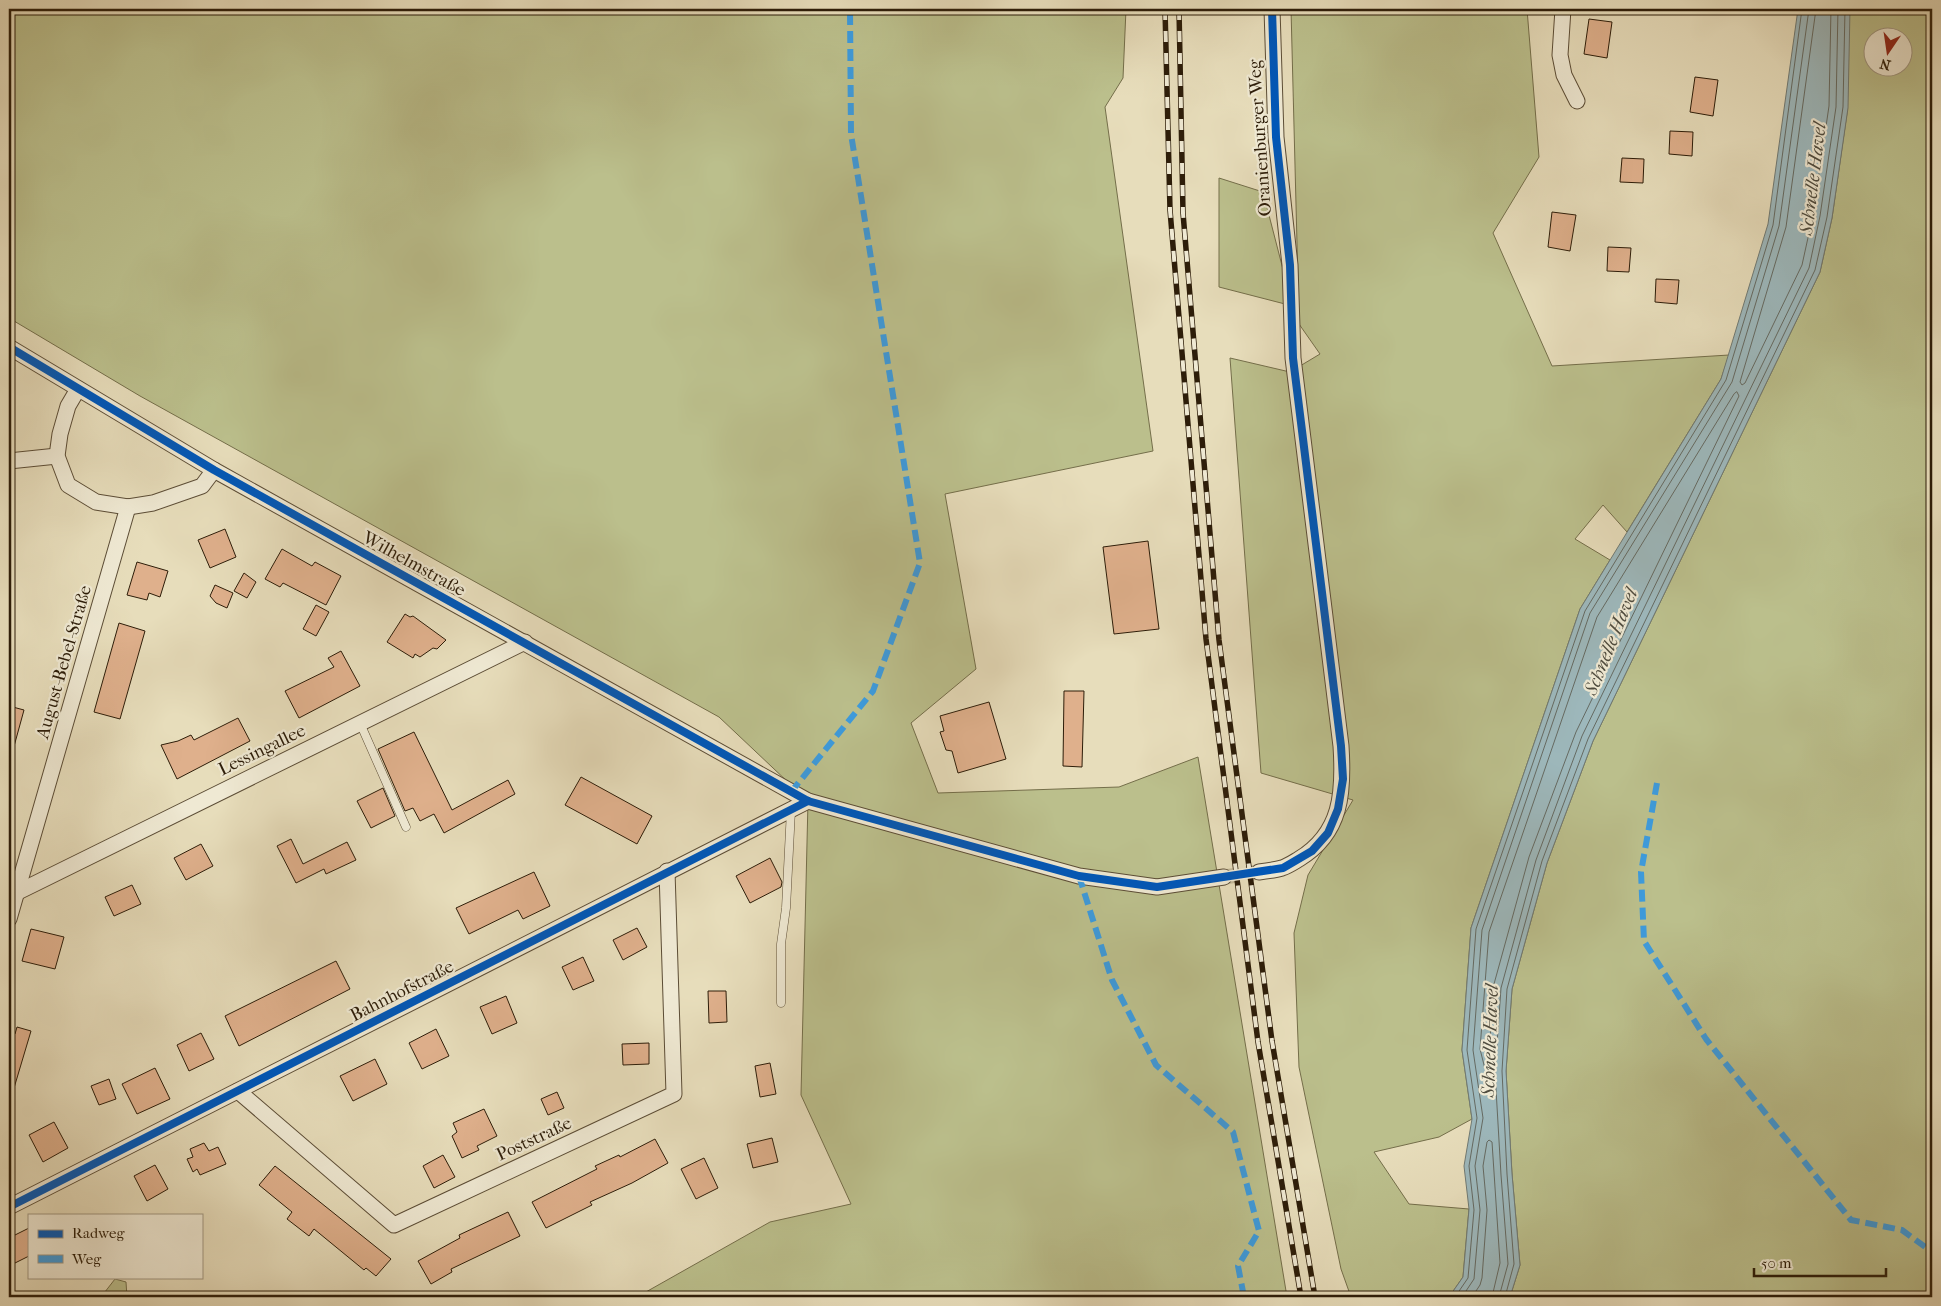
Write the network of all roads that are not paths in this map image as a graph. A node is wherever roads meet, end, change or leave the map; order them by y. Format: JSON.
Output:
{"nodes":[{"id":1,"x":1272,"y":9,"type":"edge"},
{"id":2,"x":1563,"y":9,"type":"edge"},
{"id":3,"x":1577,"y":101,"type":"dead end"},
{"id":4,"x":9,"y":347,"type":"edge"},
{"id":5,"x":78,"y":389,"type":"junction"},
{"id":6,"x":57,"y":456,"type":"junction"},
{"id":7,"x":9,"y":461,"type":"edge"},
{"id":8,"x":214,"y":470,"type":"junction"},
{"id":9,"x":128,"y":507,"type":"junction"},
{"id":10,"x":525,"y":642,"type":"junction"},
{"id":11,"x":360,"y":723,"type":"junction"},
{"id":12,"x":808,"y":801,"type":"junction"},
{"id":13,"x":791,"y":810,"type":"junction"},
{"id":14,"x":406,"y":827,"type":"dead end"},
{"id":15,"x":667,"y":871,"type":"junction"},
{"id":16,"x":1259,"y":872,"type":"tunnel mouth"},
{"id":17,"x":1224,"y":877,"type":"tunnel mouth"},
{"id":18,"x":16,"y":893,"type":"junction"},
{"id":19,"x":9,"y":919,"type":"edge"},
{"id":20,"x":781,"y":1003,"type":"dead end"},
{"id":21,"x":238,"y":1092,"type":"junction"},
{"id":22,"x":9,"y":1207,"type":"edge"}],
"edges":[{"from":1,"to":16,"type":"street","name":"Oranienburger Weg"},
{"from":2,"to":3,"type":"street"},
{"from":4,"to":5,"type":"street","name":"Wilhelmstraße"},
{"from":5,"to":6,"type":"street"},
{"from":5,"to":8,"type":"street","name":"Wilhelmstraße"},
{"from":6,"to":7,"type":"street"},
{"from":6,"to":9,"type":"street"},
{"from":8,"to":9,"type":"street"},
{"from":8,"to":10,"type":"street","name":"Wilhelmstraße"},
{"from":9,"to":18,"type":"street","name":"August-Bebel-Straße"},
{"from":10,"to":11,"type":"street","name":"Lessingallee"},
{"from":10,"to":12,"type":"street","name":"Wilhelmstraße"},
{"from":11,"to":14,"type":"lane"},
{"from":11,"to":18,"type":"street","name":"Lessingallee"},
{"from":12,"to":13,"type":"street","name":"Bahnhofstraße"},
{"from":12,"to":17,"type":"street","name":"Wilhelmstraße"},
{"from":13,"to":15,"type":"street","name":"Bahnhofstraße"},
{"from":13,"to":20,"type":"lane"},
{"from":15,"to":21,"type":"street","name":"Bahnhofstraße"},
{"from":15,"to":21,"type":"street","name":"Poststraße"},
{"from":18,"to":19,"type":"street","name":"August-Bebel-Straße"},
{"from":21,"to":22,"type":"street","name":"Bahnhofstraße"}]}
